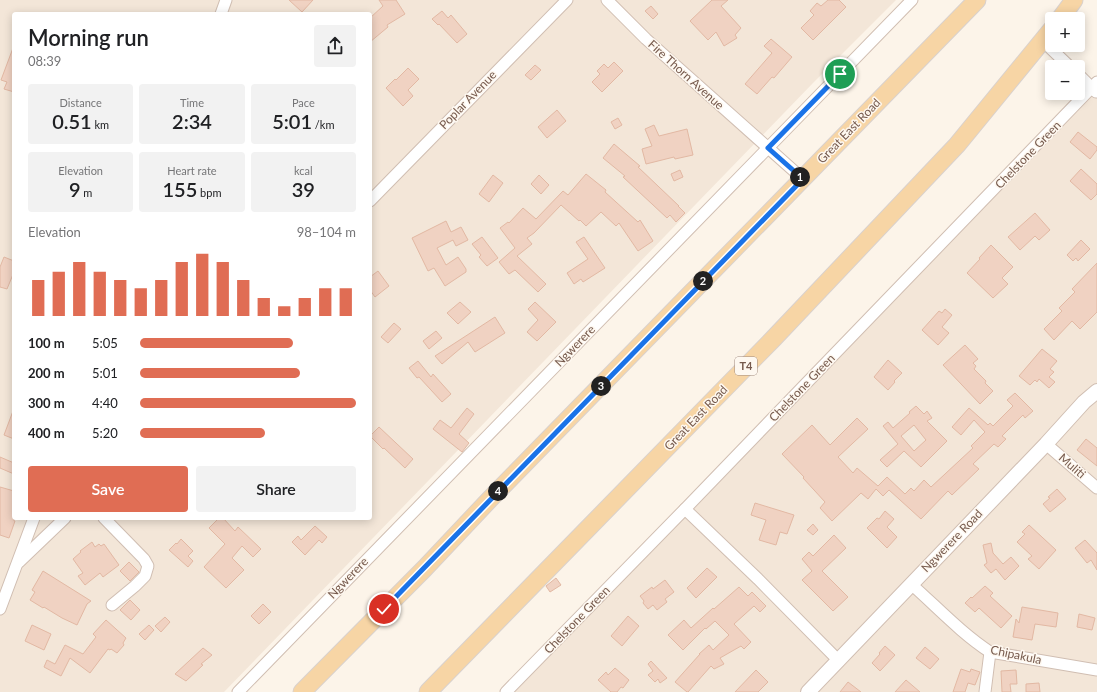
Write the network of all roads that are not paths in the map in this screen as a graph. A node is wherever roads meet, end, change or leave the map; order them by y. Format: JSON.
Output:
{"nodes":[{"id":1,"x":226,"y":0,"type":"edge"},
{"id":2,"x":567,"y":0,"type":"edge"},
{"id":3,"x":607,"y":0,"type":"edge"},
{"id":4,"x":912,"y":0,"type":"edge"},
{"id":5,"x":977,"y":0,"type":"edge"},
{"id":6,"x":1074,"y":0,"type":"edge"},
{"id":7,"x":222,"y":12,"type":"edge"},
{"id":8,"x":1065,"y":12,"type":"edge"},
{"id":9,"x":1045,"y":39,"type":"edge"},
{"id":10,"x":1085,"y":80,"type":"edge"},
{"id":11,"x":1095,"y":88,"type":"edge"},
{"id":12,"x":768,"y":148,"type":"junction"},
{"id":13,"x":803,"y":179,"type":"junction"},
{"id":14,"x":372,"y":199,"type":"edge"},
{"id":15,"x":1097,"y":391,"type":"edge"},
{"id":16,"x":1046,"y":444,"type":"junction"},
{"id":17,"x":1097,"y":488,"type":"edge"},
{"id":18,"x":685,"y":509,"type":"junction"},
{"id":19,"x":33,"y":520,"type":"edge"},
{"id":20,"x":63,"y":520,"type":"edge"},
{"id":21,"x":106,"y":520,"type":"edge"},
{"id":22,"x":17,"y":564,"type":"junction"},
{"id":23,"x":911,"y":584,"type":"junction"},
{"id":24,"x":112,"y":605,"type":"dead end"},
{"id":25,"x":0,"y":609,"type":"edge"},
{"id":26,"x":990,"y":652,"type":"junction"},
{"id":27,"x":839,"y":661,"type":"junction"},
{"id":28,"x":1097,"y":670,"type":"edge"},
{"id":29,"x":238,"y":692,"type":"edge"},
{"id":30,"x":302,"y":692,"type":"edge"},
{"id":31,"x":428,"y":692,"type":"edge"},
{"id":32,"x":506,"y":692,"type":"edge"},
{"id":33,"x":808,"y":692,"type":"edge"},
{"id":34,"x":984,"y":692,"type":"edge"}],
"edges":[{"from":1,"to":7,"type":"street"},
{"from":2,"to":14,"type":"street","name":"Poplar Avenue"},
{"from":3,"to":12,"type":"street","name":"Fire Thorn Avenue"},
{"from":4,"to":12,"type":"street","name":"Ngwerere"},
{"from":5,"to":13,"type":"main road","name":"Great East Road"},
{"from":6,"to":8,"type":"main road"},
{"from":9,"to":31,"type":"main road","name":"Great East Road","number":"T4"},
{"from":10,"to":11,"type":"street"},
{"from":11,"to":18,"type":"street","name":"Chelstone Green"},
{"from":12,"to":13,"type":"street","name":"Fire Thorn Avenue"},
{"from":12,"to":29,"type":"street","name":"Ngwerere"},
{"from":13,"to":30,"type":"main road","name":"Great East Road"},
{"from":15,"to":16,"type":"street","name":"Ngwerere Road"},
{"from":16,"to":17,"type":"street","name":"Muliti"},
{"from":16,"to":23,"type":"street","name":"Ngwerere Road"},
{"from":18,"to":27,"type":"street"},
{"from":18,"to":32,"type":"street","name":"Chelstone Green"},
{"from":19,"to":22,"type":"street"},
{"from":20,"to":22,"type":"street"},
{"from":21,"to":24,"type":"street"},
{"from":22,"to":25,"type":"street"},
{"from":23,"to":26,"type":"street","name":"Chipakula"},
{"from":23,"to":27,"type":"street","name":"Ngwerere Road"},
{"from":26,"to":28,"type":"street","name":"Chipakula"},
{"from":26,"to":34,"type":"street"},
{"from":27,"to":33,"type":"street","name":"Ngwerere Road"}]}
